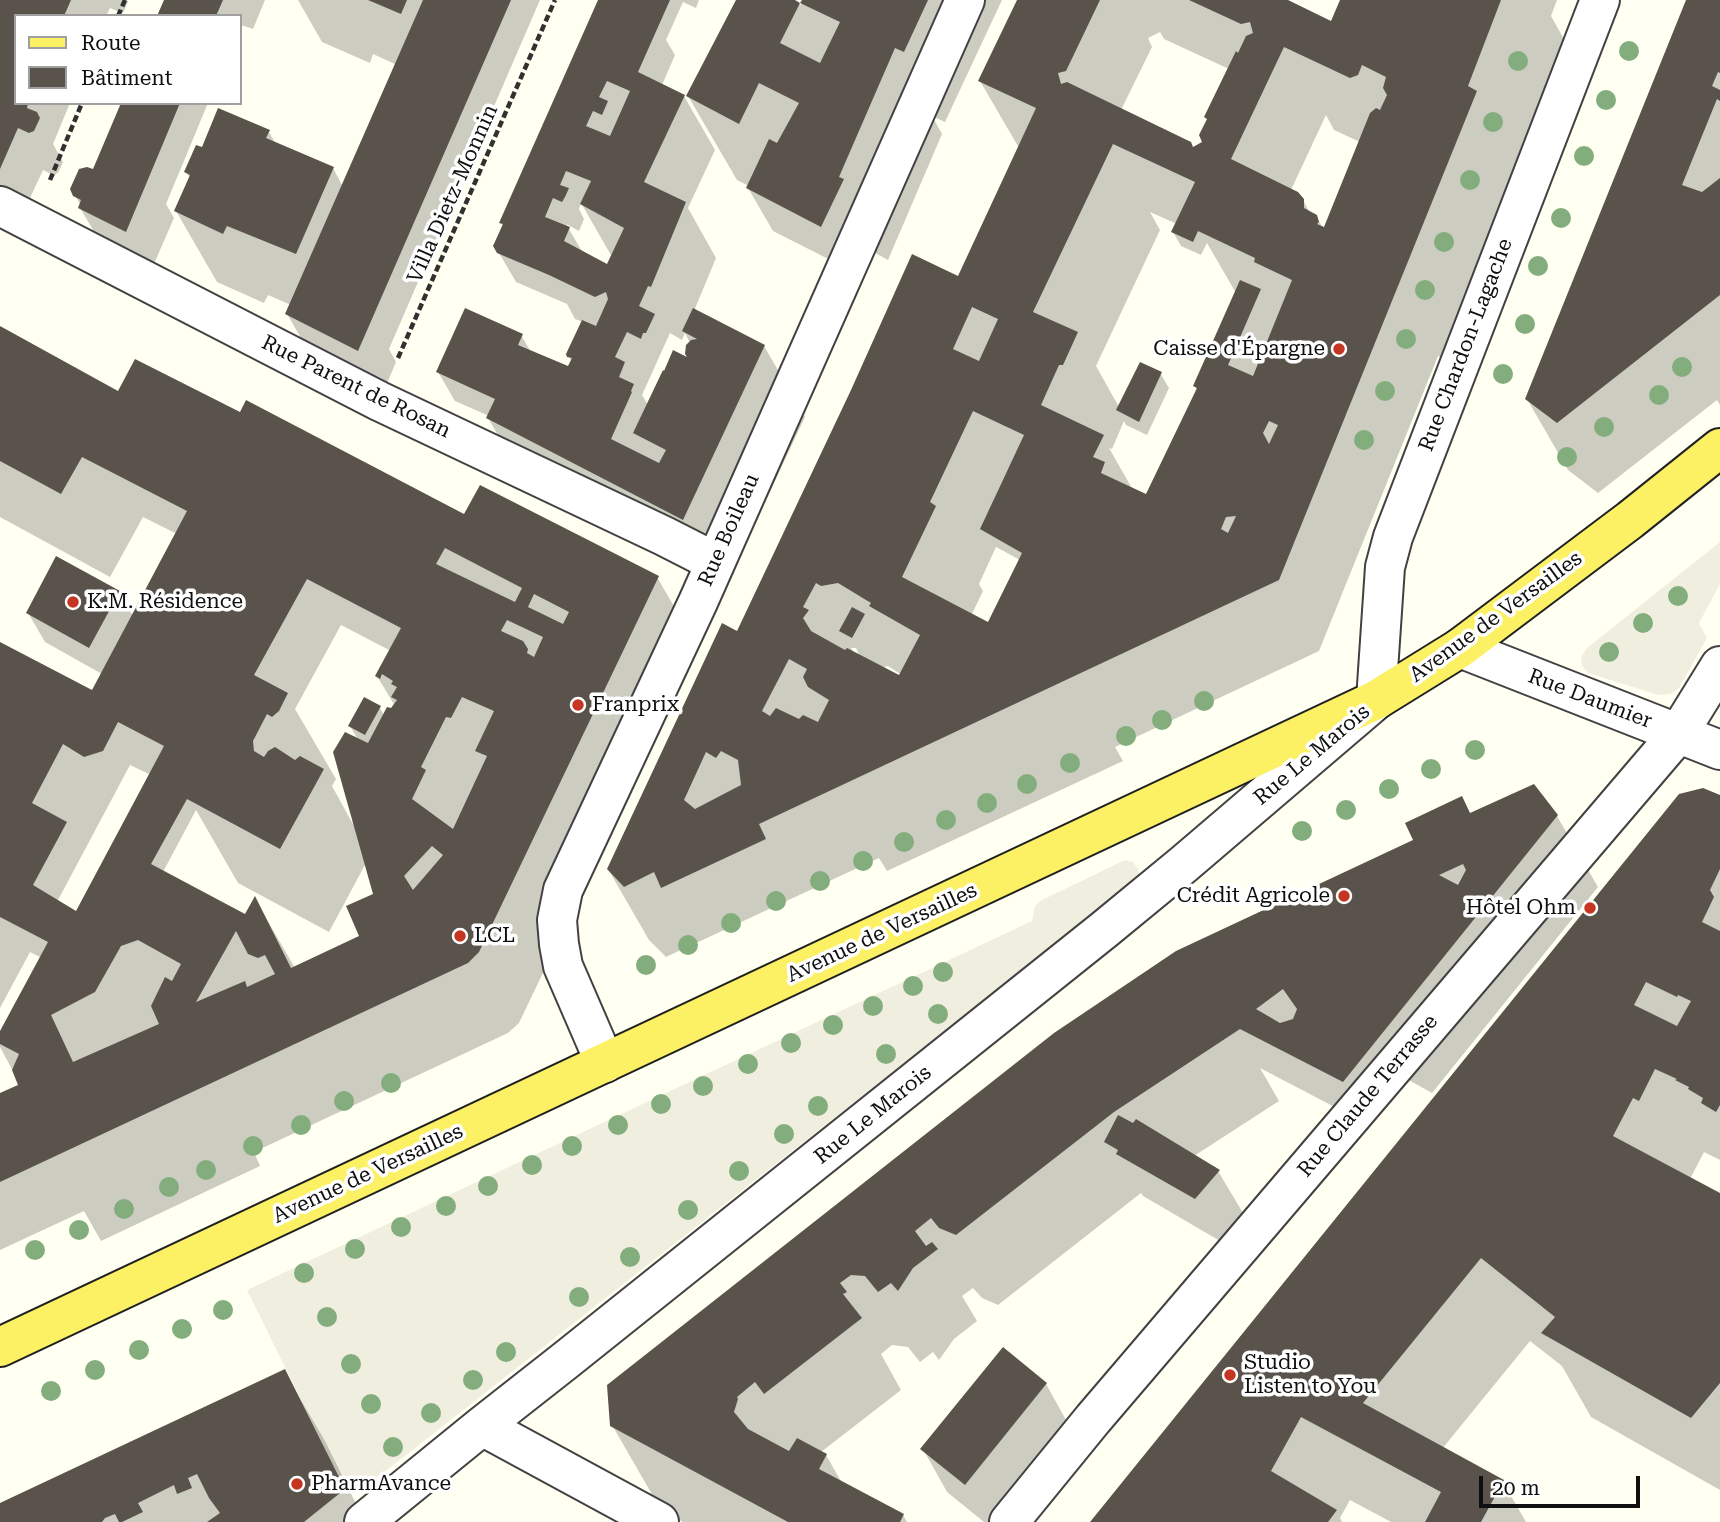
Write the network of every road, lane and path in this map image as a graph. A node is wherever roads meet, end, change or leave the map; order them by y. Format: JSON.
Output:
{"nodes":[{"id":1,"x":555,"y":0,"type":"edge"},
{"id":2,"x":965,"y":0,"type":"edge"},
{"id":3,"x":1600,"y":0,"type":"edge"},
{"id":4,"x":81,"y":105,"type":"edge"},
{"id":5,"x":0,"y":206,"type":"edge"},
{"id":6,"x":33,"y":223,"type":"junction"},
{"id":7,"x":379,"y":401,"type":"junction"},
{"id":8,"x":1720,"y":448,"type":"edge"},
{"id":9,"x":715,"y":562,"type":"junction"},
{"id":10,"x":1460,"y":649,"type":"junction"},
{"id":11,"x":1720,"y":666,"type":"edge"},
{"id":12,"x":1376,"y":700,"type":"junction"},
{"id":13,"x":1678,"y":734,"type":"junction"},
{"id":14,"x":1720,"y":750,"type":"edge"},
{"id":15,"x":605,"y":1063,"type":"junction"},
{"id":16,"x":0,"y":1347,"type":"edge"},
{"id":17,"x":482,"y":1426,"type":"junction"},
{"id":18,"x":364,"y":1522,"type":"edge"},
{"id":19,"x":659,"y":1522,"type":"edge"},
{"id":20,"x":1009,"y":1522,"type":"edge"}],
"edges":[{"from":1,"to":7,"type":"path","name":"Villa Dietz-Monnin"},
{"from":2,"to":9,"type":"street","name":"Rue Boileau"},
{"from":3,"to":12,"type":"street","name":"Rue Chardon-Lagache"},
{"from":4,"to":6,"type":"path"},
{"from":5,"to":6,"type":"street","name":"Rue Parent de Rosan"},
{"from":6,"to":7,"type":"street","name":"Rue Parent de Rosan"},
{"from":7,"to":9,"type":"street","name":"Rue Parent de Rosan"},
{"from":8,"to":10,"type":"main road","name":"Avenue de Versailles"},
{"from":9,"to":15,"type":"street","name":"Rue Boileau"},
{"from":10,"to":12,"type":"main road","name":"Avenue de Versailles"},
{"from":10,"to":13,"type":"street","name":"Rue Daumier"},
{"from":11,"to":13,"type":"street","name":"Rue Claude Terrasse"},
{"from":12,"to":15,"type":"main road","name":"Avenue de Versailles"},
{"from":12,"to":17,"type":"street","name":"Rue Le Marois"},
{"from":13,"to":14,"type":"street","name":"Rue Daumier"},
{"from":13,"to":20,"type":"street","name":"Rue Claude Terrasse"},
{"from":15,"to":16,"type":"main road","name":"Avenue de Versailles"},
{"from":17,"to":18,"type":"street","name":"Rue Le Marois"},
{"from":17,"to":19,"type":"street"}]}
